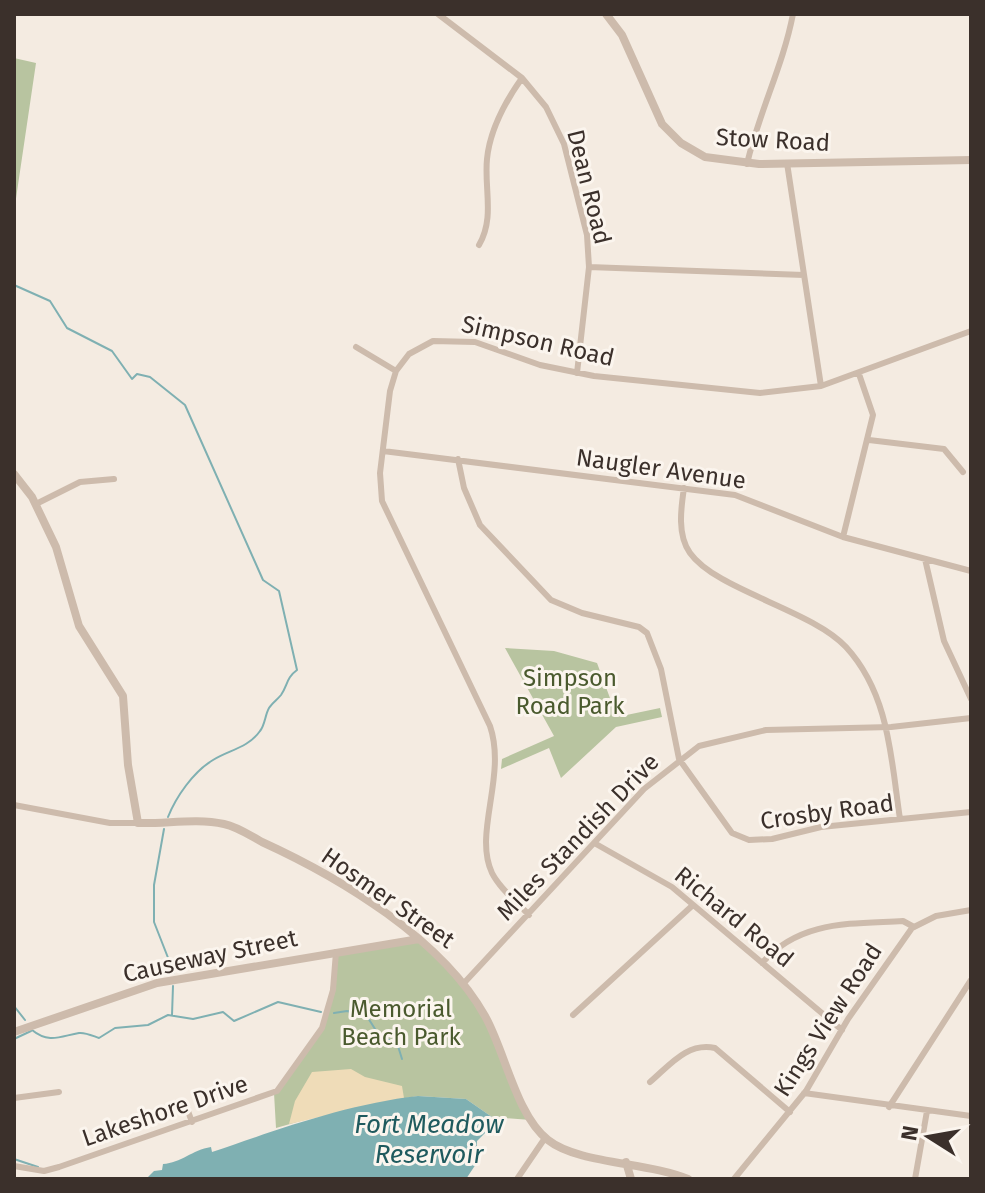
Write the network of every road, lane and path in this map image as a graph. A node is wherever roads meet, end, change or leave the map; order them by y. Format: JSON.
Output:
{"nodes":[{"id":1,"x":438,"y":14,"type":"edge"},
{"id":2,"x":607,"y":14,"type":"edge"},
{"id":3,"x":793,"y":14,"type":"edge"},
{"id":4,"x":522,"y":78,"type":"junction"},
{"id":5,"x":971,"y":160,"type":"edge"},
{"id":6,"x":787,"y":163,"type":"junction"},
{"id":7,"x":747,"y":164,"type":"junction"},
{"id":8,"x":479,"y":245,"type":"dead end"},
{"id":9,"x":589,"y":267,"type":"junction"},
{"id":10,"x":804,"y":275,"type":"junction"},
{"id":11,"x":971,"y":331,"type":"edge"},
{"id":12,"x":356,"y":347,"type":"dead end"},
{"id":13,"x":396,"y":371,"type":"junction"},
{"id":14,"x":577,"y":373,"type":"junction"},
{"id":15,"x":859,"y":374,"type":"junction"},
{"id":16,"x":821,"y":386,"type":"junction"},
{"id":17,"x":869,"y":440,"type":"junction"},
{"id":18,"x":383,"y":451,"type":"junction"},
{"id":19,"x":458,"y":459,"type":"junction"},
{"id":20,"x":963,"y":472,"type":"dead end"},
{"id":21,"x":14,"y":474,"type":"edge"},
{"id":22,"x":114,"y":479,"type":"dead end"},
{"id":23,"x":684,"y":488,"type":"junction"},
{"id":24,"x":36,"y":504,"type":"junction"},
{"id":25,"x":843,"y":537,"type":"junction"},
{"id":26,"x":925,"y":559,"type":"junction"},
{"id":27,"x":971,"y":571,"type":"edge"},
{"id":28,"x":971,"y":699,"type":"edge"},
{"id":29,"x":971,"y":718,"type":"edge"},
{"id":30,"x":888,"y":727,"type":"junction"},
{"id":31,"x":679,"y":759,"type":"junction"},
{"id":32,"x":14,"y":805,"type":"edge"},
{"id":33,"x":971,"y":812,"type":"edge"},
{"id":34,"x":900,"y":819,"type":"junction"},
{"id":35,"x":138,"y":823,"type":"junction"},
{"id":36,"x":596,"y":844,"type":"junction"},
{"id":37,"x":693,"y":905,"type":"junction"},
{"id":38,"x":971,"y":910,"type":"edge"},
{"id":39,"x":529,"y":915,"type":"junction"},
{"id":40,"x":914,"y":927,"type":"junction"},
{"id":41,"x":419,"y":939,"type":"junction"},
{"id":42,"x":336,"y":952,"type":"junction"},
{"id":43,"x":762,"y":963,"type":"junction"},
{"id":44,"x":971,"y":980,"type":"edge"},
{"id":45,"x":464,"y":983,"type":"junction"},
{"id":46,"x":573,"y":1015,"type":"dead end"},
{"id":47,"x":842,"y":1030,"type":"junction"},
{"id":48,"x":14,"y":1032,"type":"edge"},
{"id":49,"x":650,"y":1082,"type":"dead end"},
{"id":50,"x":59,"y":1092,"type":"dead end"},
{"id":51,"x":804,"y":1093,"type":"junction"},
{"id":52,"x":14,"y":1098,"type":"edge"},
{"id":53,"x":185,"y":1103,"type":"dead end"},
{"id":54,"x":889,"y":1107,"type":"junction"},
{"id":55,"x":927,"y":1111,"type":"junction"},
{"id":56,"x":790,"y":1112,"type":"junction"},
{"id":57,"x":971,"y":1116,"type":"edge"},
{"id":58,"x":192,"y":1122,"type":"junction"},
{"id":59,"x":545,"y":1138,"type":"junction"},
{"id":60,"x":626,"y":1162,"type":"junction"},
{"id":61,"x":14,"y":1166,"type":"edge"},
{"id":62,"x":517,"y":1179,"type":"edge"},
{"id":63,"x":631,"y":1179,"type":"edge"},
{"id":64,"x":688,"y":1179,"type":"edge"},
{"id":65,"x":734,"y":1179,"type":"edge"},
{"id":66,"x":915,"y":1179,"type":"edge"}],
"edges":[{"from":1,"to":4,"type":"street","name":"Dean Road"},
{"from":2,"to":7,"type":"street","name":"Stow Road"},
{"from":3,"to":7,"type":"street"},
{"from":4,"to":8,"type":"street"},
{"from":4,"to":9,"type":"street","name":"Dean Road"},
{"from":5,"to":6,"type":"street","name":"Stow Road"},
{"from":6,"to":7,"type":"street","name":"Stow Road"},
{"from":6,"to":10,"type":"street"},
{"from":9,"to":10,"type":"street"},
{"from":9,"to":14,"type":"street","name":"Dean Road"},
{"from":10,"to":16,"type":"street"},
{"from":11,"to":15,"type":"street","name":"Simpson Road"},
{"from":12,"to":13,"type":"street"},
{"from":13,"to":14,"type":"street","name":"Simpson Road"},
{"from":13,"to":18,"type":"street"},
{"from":14,"to":16,"type":"street","name":"Simpson Road"},
{"from":15,"to":16,"type":"street","name":"Simpson Road"},
{"from":15,"to":17,"type":"street"},
{"from":17,"to":20,"type":"street"},
{"from":17,"to":25,"type":"street"},
{"from":18,"to":19,"type":"street","name":"Naugler Avenue"},
{"from":18,"to":39,"type":"street"},
{"from":19,"to":23,"type":"street","name":"Naugler Avenue"},
{"from":19,"to":31,"type":"street"},
{"from":21,"to":24,"type":"street"},
{"from":22,"to":24,"type":"street"},
{"from":23,"to":25,"type":"street","name":"Naugler Avenue"},
{"from":23,"to":30,"type":"street"},
{"from":24,"to":35,"type":"street"},
{"from":25,"to":26,"type":"street","name":"Naugler Avenue"},
{"from":26,"to":27,"type":"street","name":"Naugler Avenue"},
{"from":26,"to":28,"type":"street"},
{"from":29,"to":30,"type":"street","name":"Miles Standish Drive"},
{"from":30,"to":31,"type":"street","name":"Miles Standish Drive"},
{"from":30,"to":34,"type":"street"},
{"from":31,"to":34,"type":"street","name":"Crosby Road"},
{"from":31,"to":36,"type":"street","name":"Miles Standish Drive"},
{"from":32,"to":35,"type":"street","name":"Hosmer Street"},
{"from":33,"to":34,"type":"street","name":"Crosby Road"},
{"from":35,"to":41,"type":"street","name":"Hosmer Street"},
{"from":36,"to":37,"type":"street","name":"Richard Road"},
{"from":36,"to":39,"type":"street","name":"Miles Standish Drive"},
{"from":37,"to":43,"type":"street","name":"Richard Road"},
{"from":37,"to":46,"type":"street"},
{"from":38,"to":40,"type":"street"},
{"from":39,"to":45,"type":"street","name":"Miles Standish Drive"},
{"from":40,"to":43,"type":"street"},
{"from":40,"to":47,"type":"street","name":"Kings View Road"},
{"from":41,"to":42,"type":"street","name":"Causeway Street"},
{"from":41,"to":45,"type":"street","name":"Hosmer Street"},
{"from":42,"to":48,"type":"street","name":"Causeway Street"},
{"from":42,"to":58,"type":"street","name":"Lakeshore Drive"},
{"from":43,"to":47,"type":"street","name":"Richard Road"},
{"from":44,"to":54,"type":"street"},
{"from":45,"to":59,"type":"street","name":"Hosmer Street"},
{"from":47,"to":51,"type":"street","name":"Kings View Road"},
{"from":49,"to":56,"type":"street"},
{"from":50,"to":52,"type":"street"},
{"from":51,"to":54,"type":"street"},
{"from":51,"to":56,"type":"street","name":"Kings View Road"},
{"from":53,"to":58,"type":"street"},
{"from":54,"to":55,"type":"street"},
{"from":55,"to":57,"type":"street"},
{"from":55,"to":66,"type":"street"},
{"from":56,"to":65,"type":"street","name":"Kings View Road"},
{"from":58,"to":61,"type":"street","name":"Lakeshore Drive"},
{"from":59,"to":60,"type":"street"},
{"from":59,"to":62,"type":"street"},
{"from":60,"to":63,"type":"street"},
{"from":60,"to":64,"type":"street"}]}
